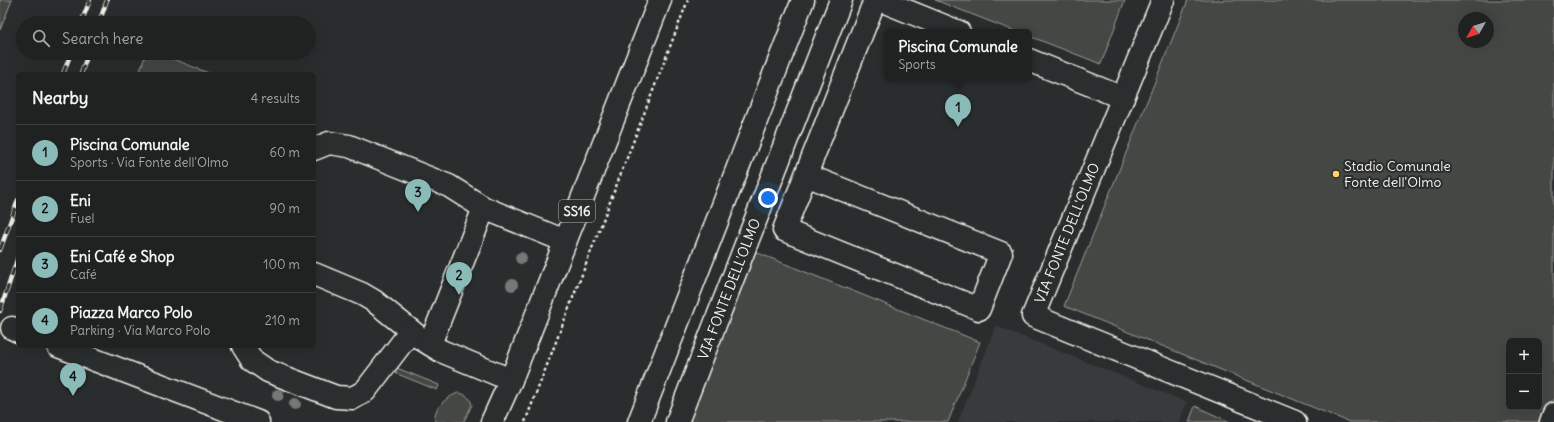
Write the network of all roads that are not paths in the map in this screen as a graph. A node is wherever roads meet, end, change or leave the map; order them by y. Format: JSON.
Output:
{"nodes":[{"id":1,"x":660,"y":0,"type":"edge"},
{"id":2,"x":803,"y":0,"type":"edge"},
{"id":3,"x":841,"y":0,"type":"edge"},
{"id":4,"x":875,"y":0,"type":"edge"},
{"id":5,"x":880,"y":0,"type":"edge"},
{"id":6,"x":1163,"y":0,"type":"edge"},
{"id":7,"x":952,"y":29,"type":"edge"},
{"id":8,"x":1032,"y":61,"type":"edge"},
{"id":9,"x":1123,"y":98,"type":"junction"},
{"id":10,"x":316,"y":132,"type":"edge"},
{"id":11,"x":349,"y":146,"type":"junction"},
{"id":12,"x":316,"y":149,"type":"edge"},
{"id":13,"x":806,"y":175,"type":"junction"},
{"id":14,"x":484,"y":208,"type":"junction"},
{"id":15,"x":756,"y":219,"type":"junction"},
{"id":16,"x":784,"y":230,"type":"junction"},
{"id":17,"x":565,"y":241,"type":"junction"},
{"id":18,"x":316,"y":275,"type":"edge"},
{"id":19,"x":411,"y":330,"type":"junction"},
{"id":20,"x":430,"y":344,"type":"junction"},
{"id":21,"x":63,"y":348,"type":"edge"},
{"id":22,"x":244,"y":348,"type":"edge"},
{"id":23,"x":511,"y":380,"type":"junction"},
{"id":24,"x":1554,"y":414,"type":"edge"},
{"id":25,"x":258,"y":422,"type":"edge"},
{"id":26,"x":492,"y":422,"type":"edge"},
{"id":27,"x":639,"y":422,"type":"edge"},
{"id":28,"x":677,"y":422,"type":"edge"},
{"id":29,"x":1295,"y":422,"type":"edge"},
{"id":30,"x":1551,"y":422,"type":"edge"}],
"edges":[{"from":1,"to":17,"type":"street","number":"SS16"},
{"from":2,"to":27,"type":"street"},
{"from":3,"to":15,"type":"street","name":"VIA FONTE DELL'OLMO"},
{"from":4,"to":13,"type":"street"},
{"from":5,"to":7,"type":"street"},
{"from":6,"to":9,"type":"street","name":"VIA FONTE DELL'OLMO"},
{"from":8,"to":9,"type":"street"},
{"from":9,"to":29,"type":"street","name":"VIA FONTE DELL'OLMO"},
{"from":10,"to":11,"type":"street"},
{"from":11,"to":12,"type":"street"},
{"from":11,"to":14,"type":"street"},
{"from":13,"to":16,"type":"street"},
{"from":13,"to":16,"type":"street"},
{"from":14,"to":17,"type":"street"},
{"from":14,"to":20,"type":"street"},
{"from":15,"to":16,"type":"street"},
{"from":15,"to":28,"type":"street","name":"VIA FONTE DELL'OLMO"},
{"from":17,"to":23,"type":"street","number":"SS16"},
{"from":18,"to":19,"type":"street"},
{"from":19,"to":20,"type":"street"},
{"from":19,"to":22,"type":"street"},
{"from":20,"to":23,"type":"street"},
{"from":21,"to":25,"type":"street"},
{"from":23,"to":26,"type":"street","number":"SS16"},
{"from":24,"to":30,"type":"street"}]}
